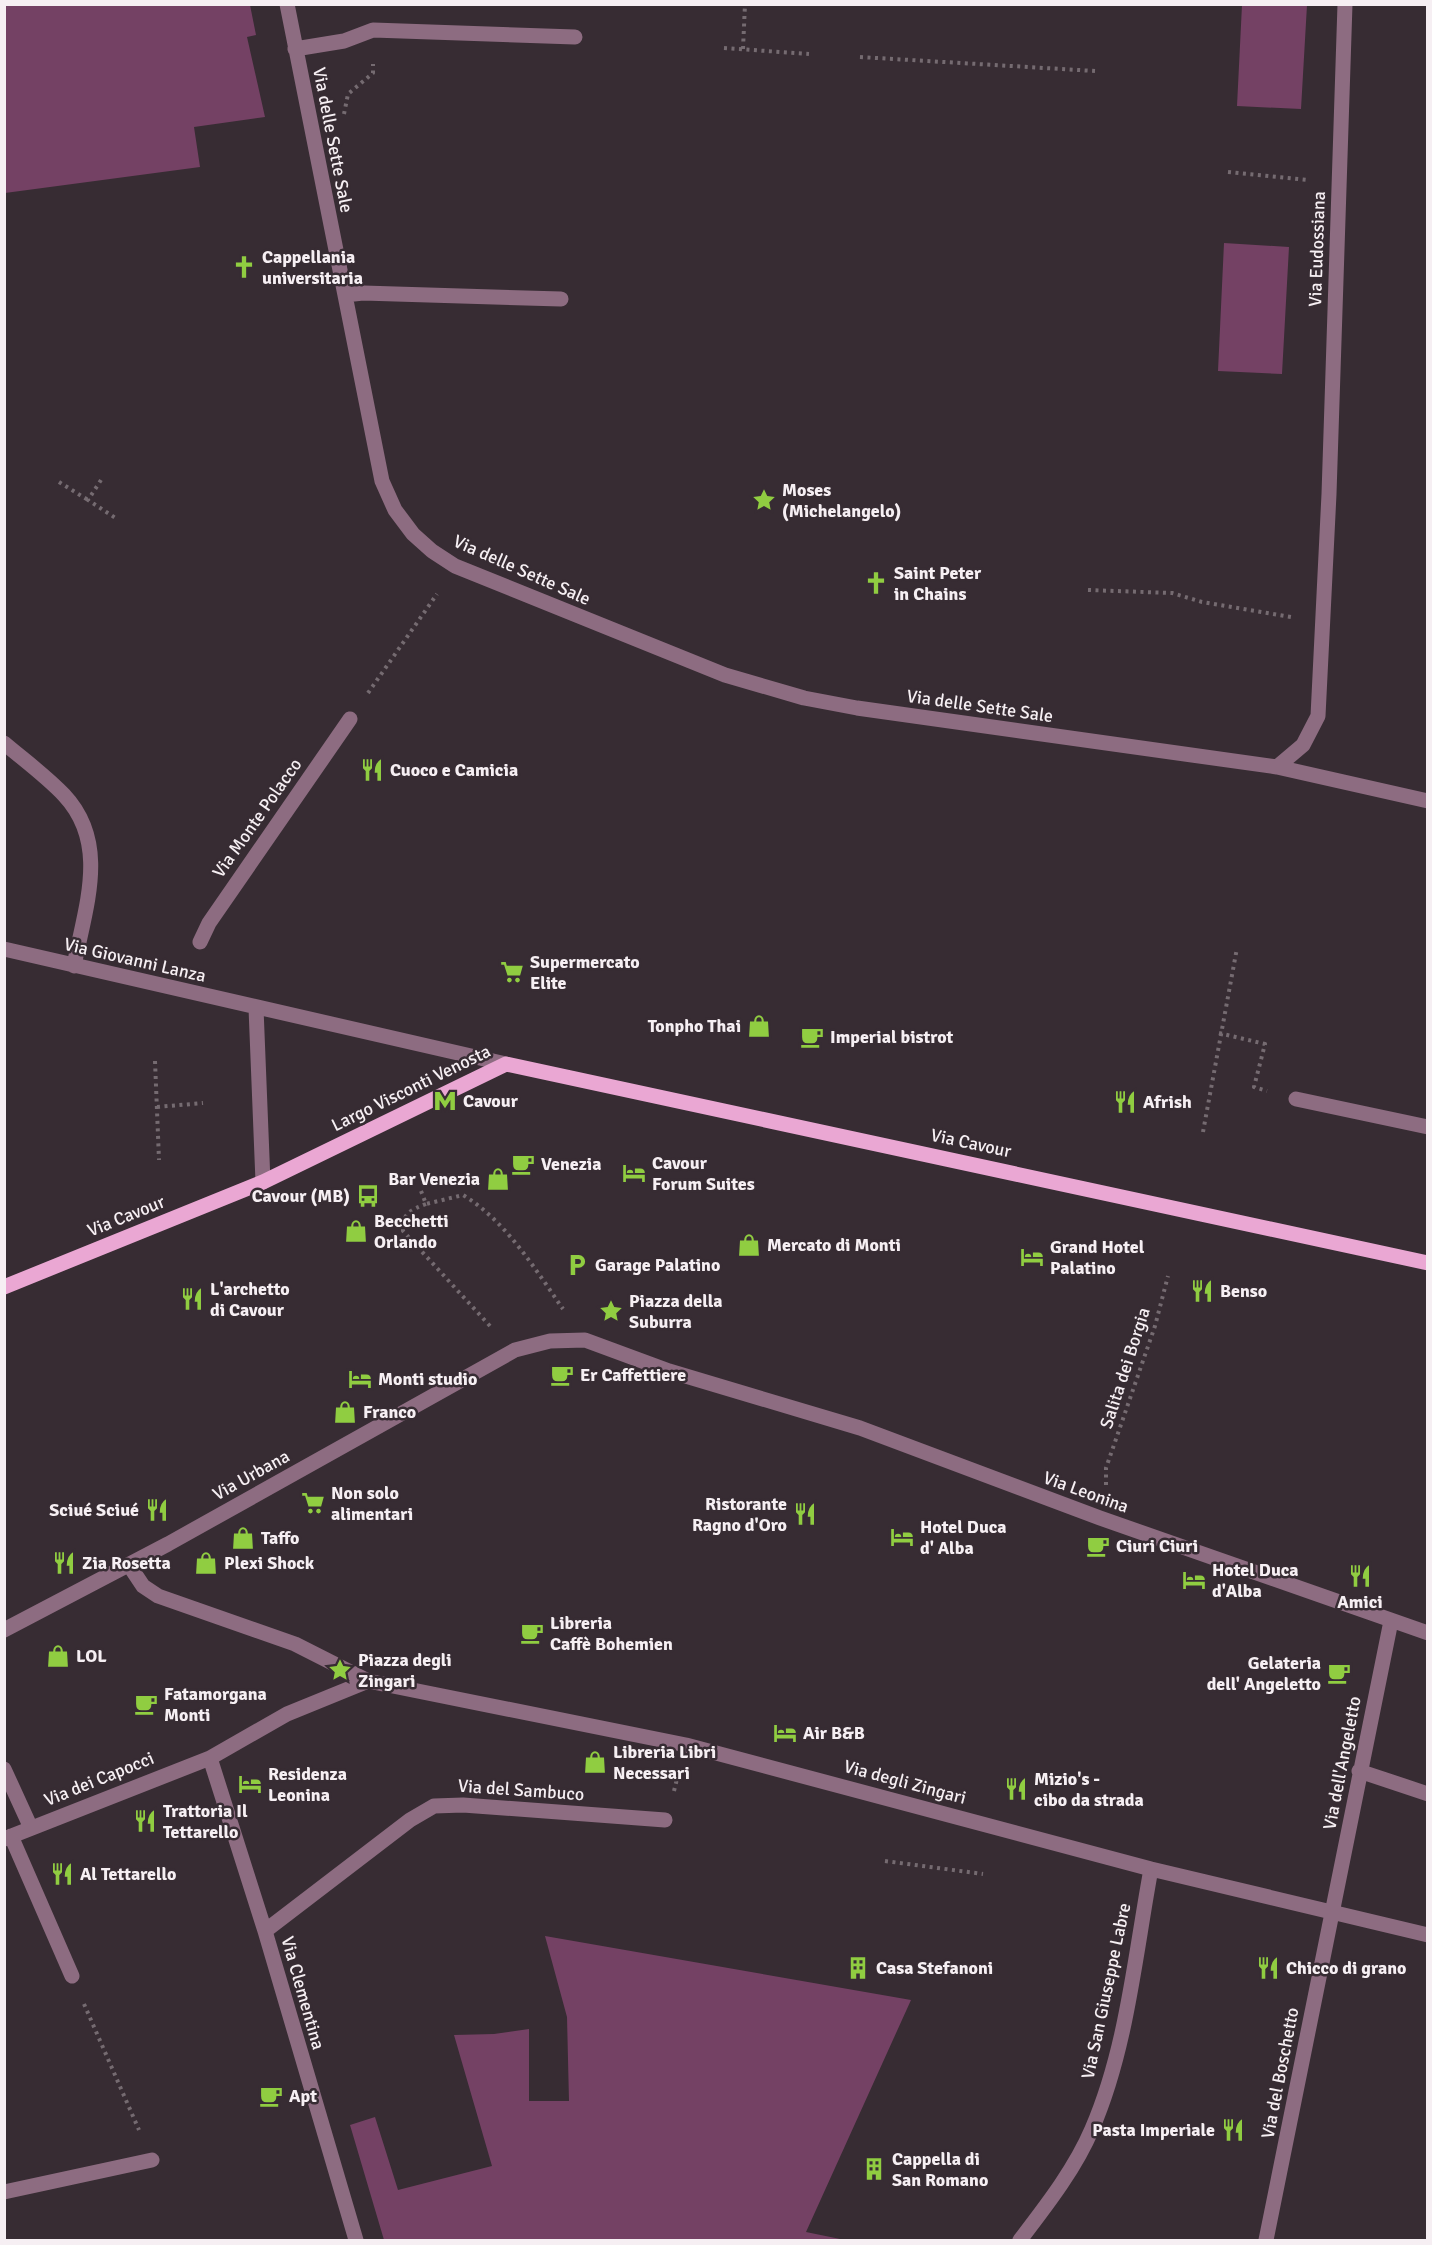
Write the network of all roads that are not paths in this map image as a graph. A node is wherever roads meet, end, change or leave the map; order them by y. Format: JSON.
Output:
{"nodes":[{"id":1,"x":287,"y":4,"type":"edge"},
{"id":2,"x":1345,"y":4,"type":"edge"},
{"id":3,"x":575,"y":37,"type":"dead end"},
{"id":4,"x":295,"y":49,"type":"junction"},
{"id":5,"x":345,"y":295,"type":"junction"},
{"id":6,"x":561,"y":299,"type":"dead end"},
{"id":7,"x":350,"y":719,"type":"dead end"},
{"id":8,"x":4,"y":743,"type":"edge"},
{"id":9,"x":1276,"y":767,"type":"junction"},
{"id":10,"x":1428,"y":801,"type":"edge"},
{"id":11,"x":200,"y":942,"type":"dead end"},
{"id":12,"x":4,"y":949,"type":"edge"},
{"id":13,"x":74,"y":966,"type":"junction"},
{"id":14,"x":256,"y":1008,"type":"junction"},
{"id":15,"x":506,"y":1064,"type":"junction"},
{"id":16,"x":1296,"y":1098,"type":"road end"},
{"id":17,"x":1428,"y":1127,"type":"edge"},
{"id":18,"x":263,"y":1182,"type":"junction"},
{"id":19,"x":1428,"y":1263,"type":"edge"},
{"id":20,"x":4,"y":1287,"type":"edge"},
{"id":21,"x":730,"y":1388,"type":"joint"},
{"id":22,"x":129,"y":1565,"type":"junction"},
{"id":23,"x":1391,"y":1621,"type":"junction"},
{"id":24,"x":4,"y":1629,"type":"edge"},
{"id":25,"x":1428,"y":1633,"type":"edge"},
{"id":26,"x":368,"y":1681,"type":"junction"},
{"id":27,"x":210,"y":1758,"type":"junction"},
{"id":28,"x":4,"y":1769,"type":"edge"},
{"id":29,"x":1359,"y":1771,"type":"junction"},
{"id":30,"x":1428,"y":1794,"type":"edge"},
{"id":31,"x":666,"y":1820,"type":"road end"},
{"id":32,"x":31,"y":1828,"type":"junction"},
{"id":33,"x":8,"y":1838,"type":"edge"},
{"id":34,"x":1151,"y":1869,"type":"junction"},
{"id":35,"x":1332,"y":1912,"type":"junction"},
{"id":36,"x":265,"y":1930,"type":"junction"},
{"id":37,"x":1428,"y":1935,"type":"edge"},
{"id":38,"x":72,"y":1976,"type":"road end"},
{"id":39,"x":152,"y":2160,"type":"road end"},
{"id":40,"x":4,"y":2192,"type":"edge"},
{"id":41,"x":356,"y":2241,"type":"edge"},
{"id":42,"x":1020,"y":2241,"type":"edge"},
{"id":43,"x":1266,"y":2241,"type":"edge"}],
"edges":[{"from":1,"to":4,"type":"street","name":"Via delle Sette Sale"},
{"from":2,"to":9,"type":"street","name":"Via Eudossiana"},
{"from":3,"to":4,"type":"street"},
{"from":4,"to":5,"type":"street","name":"Via delle Sette Sale"},
{"from":5,"to":6,"type":"street"},
{"from":5,"to":9,"type":"street","name":"Via delle Sette Sale"},
{"from":7,"to":11,"type":"street","name":"Via Monte Polacco"},
{"from":8,"to":13,"type":"street"},
{"from":9,"to":10,"type":"street","name":"Via delle Sette Sale"},
{"from":12,"to":13,"type":"street","name":"Via Giovanni Lanza"},
{"from":13,"to":14,"type":"street","name":"Via Giovanni Lanza"},
{"from":14,"to":15,"type":"street","name":"Largo Visconti Venosta"},
{"from":14,"to":18,"type":"street"},
{"from":15,"to":18,"type":"main road","name":"Largo Visconti Venosta"},
{"from":15,"to":19,"type":"main road","name":"Via Cavour"},
{"from":16,"to":17,"type":"street"},
{"from":18,"to":20,"type":"main road","name":"Via Cavour"},
{"from":21,"to":22,"type":"street","name":"Via Urbana"},
{"from":21,"to":23,"type":"street","name":"Via Leonina"},
{"from":22,"to":24,"type":"street","name":"Via Urbana"},
{"from":22,"to":26,"type":"street"},
{"from":23,"to":25,"type":"street","name":"Via Leonina"},
{"from":23,"to":29,"type":"street","name":"Via dell'Angeletto"},
{"from":26,"to":27,"type":"street"},
{"from":26,"to":34,"type":"street","name":"Via degli Zingari"},
{"from":27,"to":32,"type":"street","name":"Via dei Capocci"},
{"from":27,"to":36,"type":"street","name":"Via Clementina"},
{"from":28,"to":32,"type":"street"},
{"from":29,"to":30,"type":"street"},
{"from":29,"to":35,"type":"street","name":"Via dell'Angeletto"},
{"from":31,"to":36,"type":"street","name":"Via del Sambuco"},
{"from":32,"to":33,"type":"street","name":"Via dei Capocci"},
{"from":33,"to":38,"type":"street"},
{"from":34,"to":35,"type":"street","name":"Via degli Zingari"},
{"from":34,"to":42,"type":"street","name":"Via San Giuseppe Labre"},
{"from":35,"to":37,"type":"street","name":"Via degli Zingari"},
{"from":35,"to":43,"type":"street","name":"Via del Boschetto"},
{"from":36,"to":41,"type":"street","name":"Via Clementina"},
{"from":39,"to":40,"type":"street"}]}
